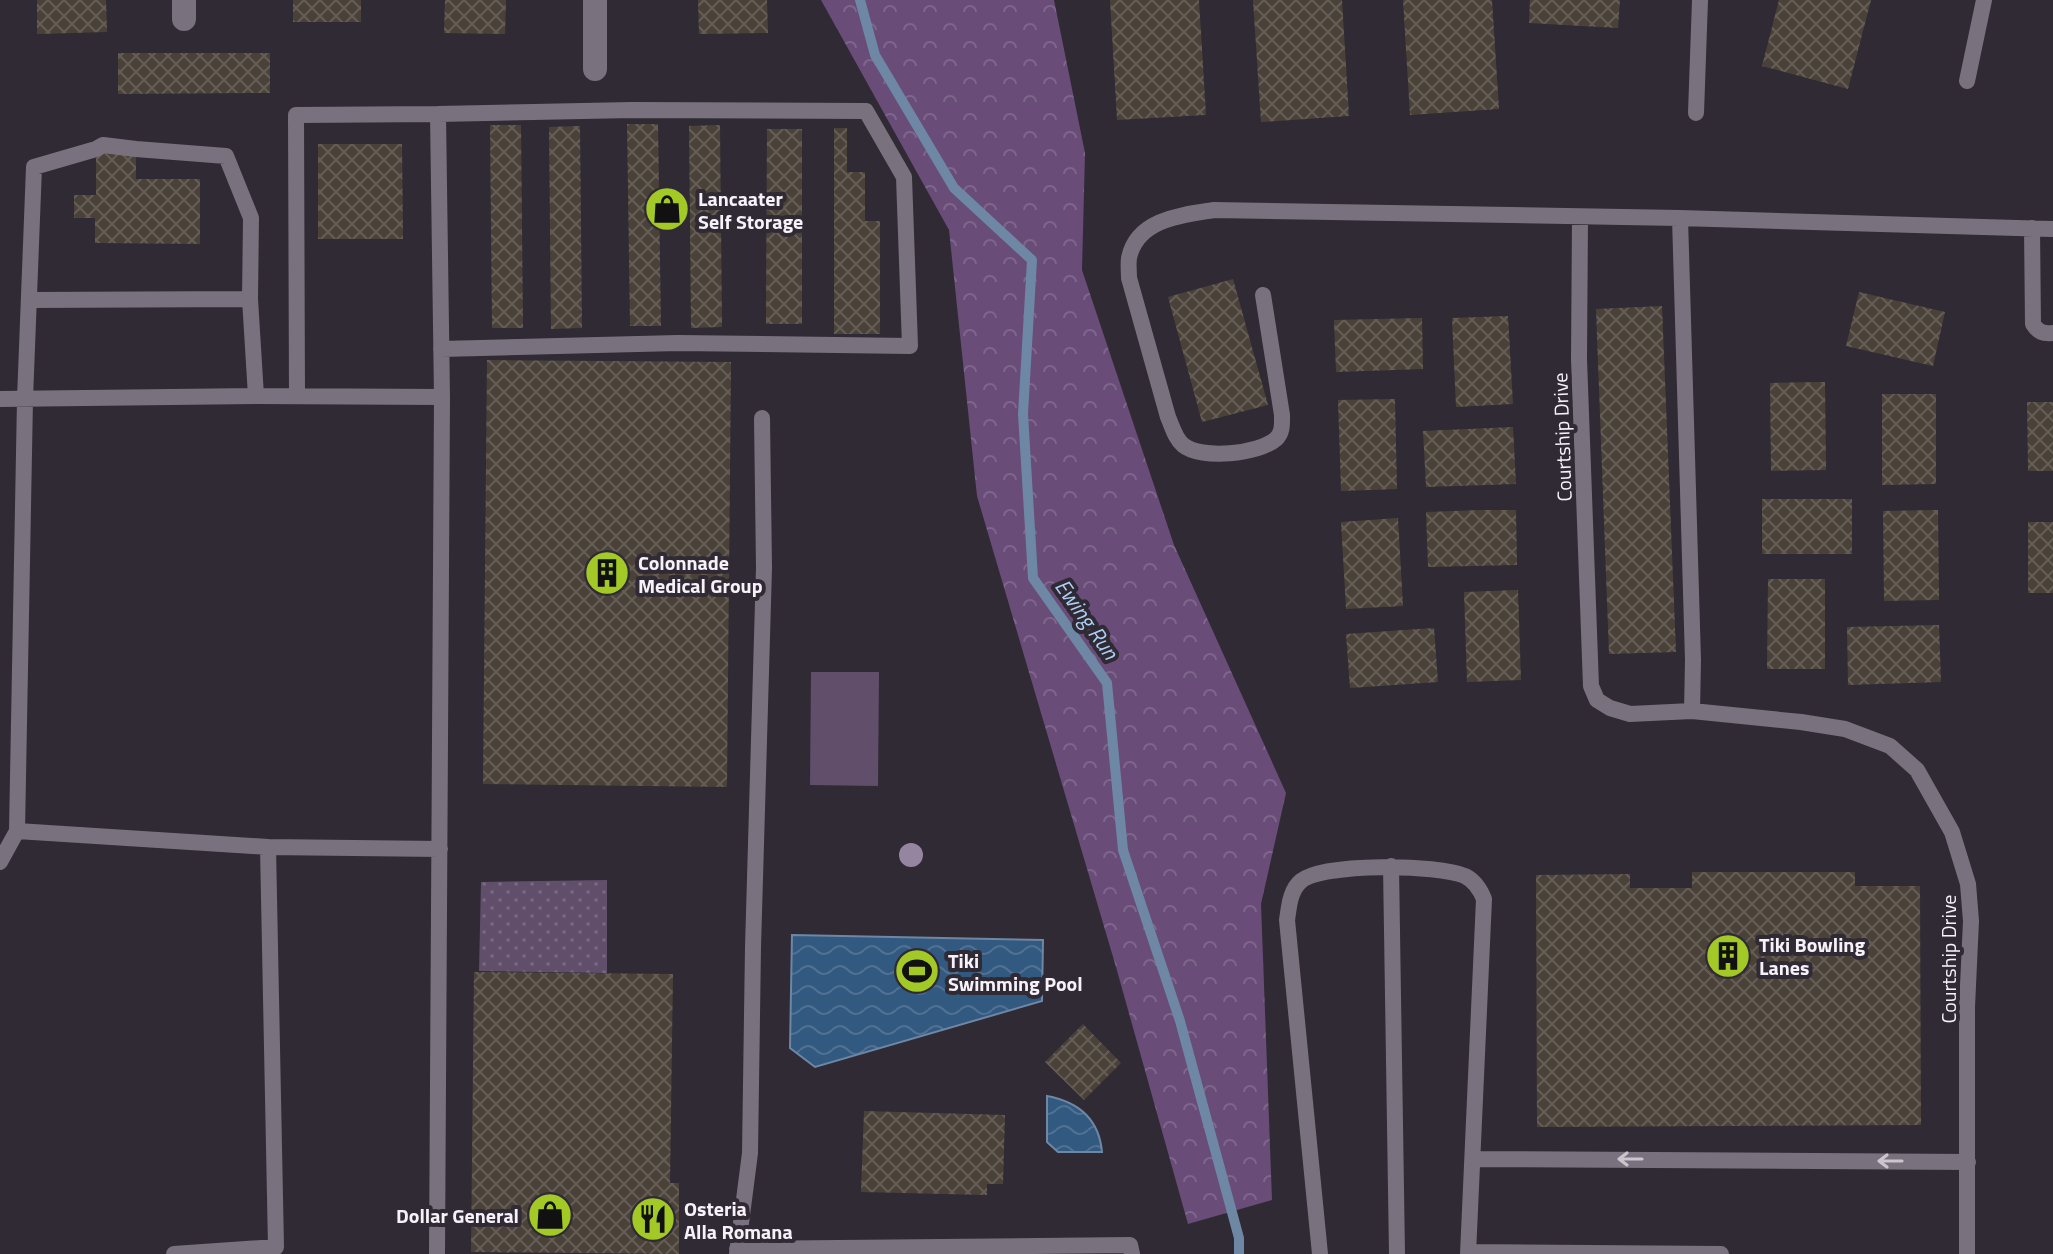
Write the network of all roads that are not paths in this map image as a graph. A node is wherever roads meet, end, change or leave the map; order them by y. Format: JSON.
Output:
{"nodes":[{"id":1,"x":595,"y":0,"type":"edge"},
{"id":2,"x":1700,"y":0,"type":"edge"},
{"id":3,"x":1984,"y":0,"type":"edge"},
{"id":4,"x":595,"y":69,"type":"dead end"},
{"id":5,"x":1967,"y":81,"type":"dead end"},
{"id":6,"x":1696,"y":113,"type":"dead end"},
{"id":7,"x":438,"y":114,"type":"junction"},
{"id":8,"x":1580,"y":218,"type":"junction"},
{"id":9,"x":1680,"y":218,"type":"junction"},
{"id":10,"x":2032,"y":228,"type":"junction"},
{"id":11,"x":2053,"y":229,"type":"edge"},
{"id":12,"x":1263,"y":295,"type":"dead end"},
{"id":13,"x":250,"y":299,"type":"junction"},
{"id":14,"x":29,"y":300,"type":"junction"},
{"id":15,"x":2053,"y":333,"type":"edge"},
{"id":16,"x":441,"y":349,"type":"junction"},
{"id":17,"x":256,"y":396,"type":"junction"},
{"id":18,"x":297,"y":396,"type":"junction"},
{"id":19,"x":442,"y":397,"type":"junction"},
{"id":20,"x":0,"y":399,"type":"edge"},
{"id":21,"x":25,"y":399,"type":"junction"},
{"id":22,"x":762,"y":418,"type":"dead end"},
{"id":23,"x":1692,"y":711,"type":"junction"},
{"id":24,"x":17,"y":831,"type":"junction"},
{"id":25,"x":268,"y":847,"type":"junction"},
{"id":26,"x":440,"y":849,"type":"junction"},
{"id":27,"x":0,"y":862,"type":"edge"},
{"id":28,"x":1391,"y":866,"type":"junction"},
{"id":29,"x":1473,"y":1159,"type":"junction"},
{"id":30,"x":1968,"y":1162,"type":"junction"},
{"id":31,"x":737,"y":1251,"type":"edge"},
{"id":32,"x":1468,"y":1253,"type":"edge"},
{"id":33,"x":174,"y":1254,"type":"edge"},
{"id":34,"x":437,"y":1254,"type":"edge"},
{"id":35,"x":1132,"y":1254,"type":"edge"},
{"id":36,"x":1320,"y":1254,"type":"edge"},
{"id":37,"x":1397,"y":1254,"type":"edge"},
{"id":38,"x":1721,"y":1254,"type":"edge"},
{"id":39,"x":1967,"y":1254,"type":"edge"}],
"edges":[{"from":1,"to":4,"type":"street"},
{"from":2,"to":6,"type":"lane"},
{"from":3,"to":5,"type":"lane"},
{"from":7,"to":16,"type":"lane"},
{"from":7,"to":16,"type":"lane"},
{"from":7,"to":18,"type":"lane"},
{"from":8,"to":9,"type":"lane"},
{"from":8,"to":12,"type":"lane"},
{"from":8,"to":23,"type":"lane","name":"Courtship Drive"},
{"from":9,"to":10,"type":"lane"},
{"from":9,"to":23,"type":"lane"},
{"from":10,"to":11,"type":"lane"},
{"from":10,"to":15,"type":"lane"},
{"from":13,"to":14,"type":"lane"},
{"from":13,"to":14,"type":"lane"},
{"from":13,"to":17,"type":"lane"},
{"from":14,"to":21,"type":"lane"},
{"from":16,"to":19,"type":"lane"},
{"from":17,"to":18,"type":"lane"},
{"from":17,"to":21,"type":"lane"},
{"from":18,"to":19,"type":"lane"},
{"from":19,"to":26,"type":"lane"},
{"from":20,"to":21,"type":"lane"},
{"from":21,"to":24,"type":"lane"},
{"from":22,"to":31,"type":"lane"},
{"from":23,"to":30,"type":"lane","name":"Courtship Drive"},
{"from":24,"to":25,"type":"lane"},
{"from":24,"to":27,"type":"lane"},
{"from":25,"to":26,"type":"lane"},
{"from":25,"to":33,"type":"lane"},
{"from":26,"to":34,"type":"lane"},
{"from":28,"to":29,"type":"lane"},
{"from":28,"to":36,"type":"lane"},
{"from":28,"to":37,"type":"lane"},
{"from":30,"to":29,"type":"lane","one_way":true},
{"from":29,"to":32,"type":"lane"},
{"from":30,"to":39,"type":"lane","name":"Courtship Drive"},
{"from":31,"to":35,"type":"lane"},
{"from":32,"to":38,"type":"lane"}]}
